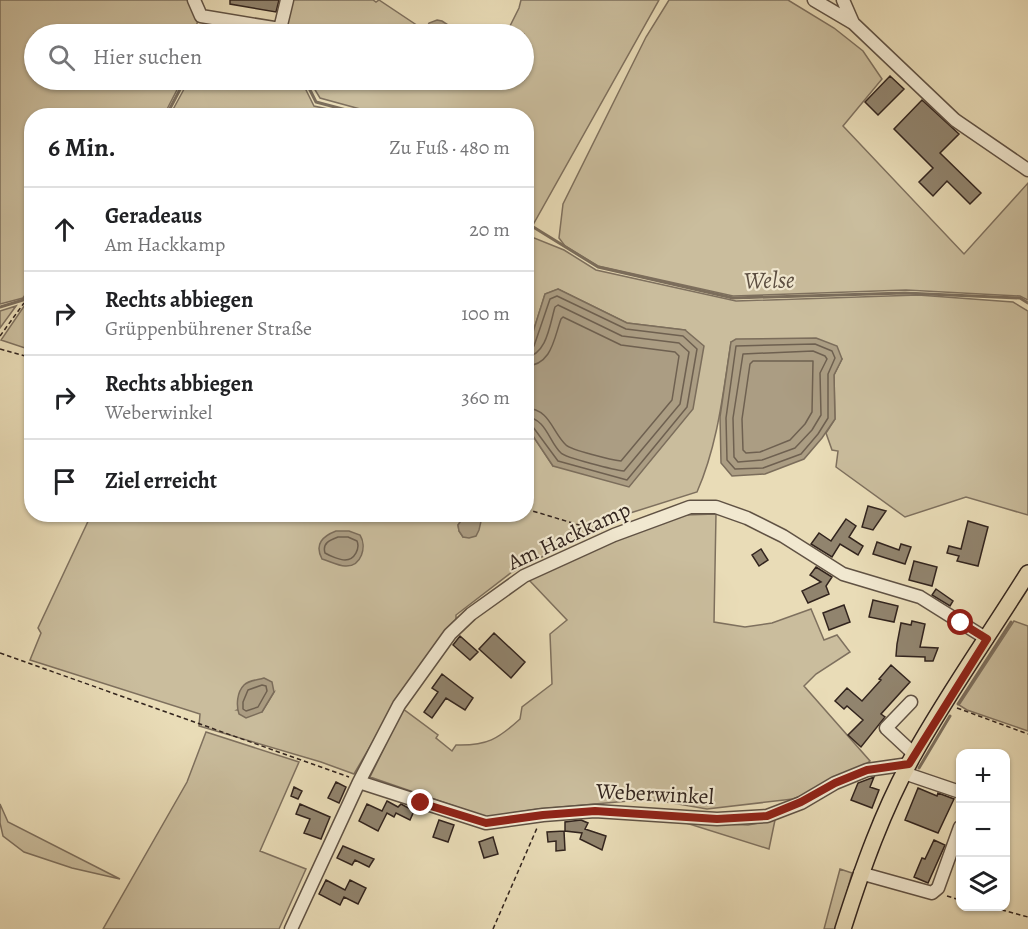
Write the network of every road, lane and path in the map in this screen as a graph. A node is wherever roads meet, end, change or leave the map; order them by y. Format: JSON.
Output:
{"nodes":[{"id":1,"x":194,"y":0,"type":"edge"},
{"id":2,"x":287,"y":0,"type":"edge"},
{"id":3,"x":814,"y":0,"type":"edge"},
{"id":4,"x":843,"y":0,"type":"edge"},
{"id":5,"x":853,"y":23,"type":"junction"},
{"id":6,"x":243,"y":24,"type":"edge"},
{"id":7,"x":282,"y":24,"type":"edge"},
{"id":8,"x":1028,"y":170,"type":"edge"},
{"id":9,"x":24,"y":303,"type":"dead end"},
{"id":10,"x":0,"y":336,"type":"edge"},
{"id":11,"x":0,"y":349,"type":"edge"},
{"id":12,"x":24,"y":356,"type":"edge"},
{"id":13,"x":534,"y":511,"type":"edge"},
{"id":14,"x":614,"y":535,"type":"junction"},
{"id":15,"x":1028,"y":573,"type":"edge"},
{"id":16,"x":987,"y":639,"type":"junction"},
{"id":17,"x":0,"y":652,"type":"edge"},
{"id":18,"x":911,"y":702,"type":"dead end"},
{"id":19,"x":946,"y":703,"type":"junction"},
{"id":20,"x":1028,"y":734,"type":"edge"},
{"id":21,"x":909,"y":764,"type":"junction"},
{"id":22,"x":359,"y":782,"type":"junction"},
{"id":23,"x":956,"y":790,"type":"edge"},
{"id":24,"x":543,"y":815,"type":"junction"},
{"id":25,"x":956,"y":838,"type":"edge"},
{"id":26,"x":860,"y":873,"type":"junction"},
{"id":27,"x":1006,"y":911,"type":"edge"},
{"id":28,"x":1028,"y":917,"type":"edge"},
{"id":29,"x":291,"y":929,"type":"edge"},
{"id":30,"x":493,"y":929,"type":"edge"},
{"id":31,"x":843,"y":929,"type":"edge"}],
"edges":[{"from":1,"to":6,"type":"street"},
{"from":2,"to":7,"type":"street"},
{"from":3,"to":5,"type":"street"},
{"from":4,"to":5,"type":"street"},
{"from":5,"to":8,"type":"street"},
{"from":9,"to":10,"type":"path"},
{"from":11,"to":12,"type":"path"},
{"from":13,"to":14,"type":"path"},
{"from":14,"to":16,"type":"street","name":"Am Hackkamp"},
{"from":14,"to":22,"type":"street","name":"Am Hackkamp"},
{"from":15,"to":16,"type":"main road"},
{"from":16,"to":19,"type":"main road"},
{"from":17,"to":22,"type":"path"},
{"from":18,"to":21,"type":"street"},
{"from":19,"to":20,"type":"path"},
{"from":19,"to":21,"type":"main road"},
{"from":21,"to":23,"type":"street"},
{"from":21,"to":24,"type":"street","name":"Weberwinkel"},
{"from":21,"to":26,"type":"main road"},
{"from":22,"to":24,"type":"street","name":"Weberwinkel"},
{"from":22,"to":29,"type":"street","name":"Am Hackkamp"},
{"from":24,"to":30,"type":"path"},
{"from":25,"to":26,"type":"street"},
{"from":26,"to":31,"type":"main road"},
{"from":27,"to":28,"type":"path"}]}
